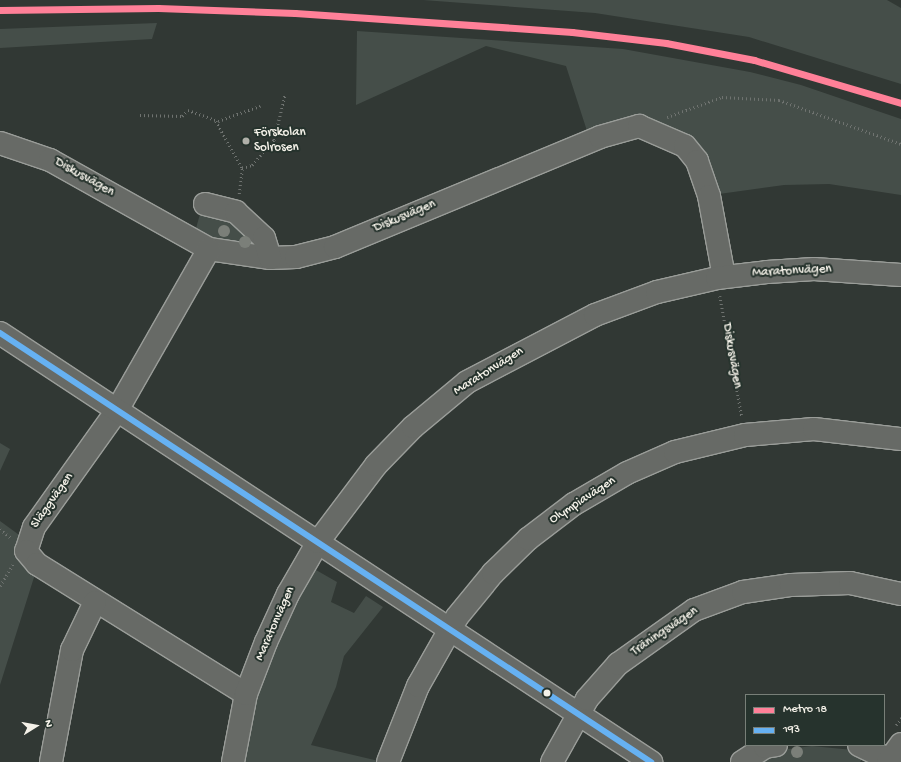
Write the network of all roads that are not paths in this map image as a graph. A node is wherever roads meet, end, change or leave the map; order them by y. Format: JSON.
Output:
{"nodes":[{"id":1,"x":0,"y":143,"type":"edge"},
{"id":2,"x":205,"y":204,"type":"dead end"},
{"id":3,"x":209,"y":250,"type":"junction"},
{"id":4,"x":270,"y":258,"type":"junction"},
{"id":5,"x":901,"y":275,"type":"edge"},
{"id":6,"x":720,"y":277,"type":"junction"},
{"id":7,"x":0,"y":333,"type":"edge"},
{"id":8,"x":116,"y":412,"type":"junction"},
{"id":9,"x":901,"y":439,"type":"edge"},
{"id":10,"x":318,"y":542,"type":"junction"},
{"id":11,"x":901,"y":594,"type":"edge"},
{"id":12,"x":95,"y":602,"type":"junction"},
{"id":13,"x":449,"y":629,"type":"junction"},
{"id":14,"x":246,"y":694,"type":"junction"},
{"id":15,"x":578,"y":712,"type":"junction"},
{"id":16,"x":770,"y":746,"type":"edge"},
{"id":17,"x":862,"y":746,"type":"edge"},
{"id":18,"x":893,"y":755,"type":"edge"},
{"id":19,"x":51,"y":762,"type":"edge"},
{"id":20,"x":232,"y":762,"type":"edge"},
{"id":21,"x":388,"y":762,"type":"edge"},
{"id":22,"x":552,"y":762,"type":"edge"},
{"id":23,"x":651,"y":762,"type":"edge"},
{"id":24,"x":742,"y":762,"type":"edge"}],
"edges":[{"from":1,"to":3,"type":"street","name":"Diskusvägen"},
{"from":2,"to":4,"type":"street"},
{"from":3,"to":4,"type":"street","name":"Diskusvägen"},
{"from":3,"to":8,"type":"street","name":"Släggvägen"},
{"from":4,"to":6,"type":"street","name":"Diskusvägen"},
{"from":5,"to":6,"type":"street","name":"Maratonvägen"},
{"from":6,"to":10,"type":"street","name":"Maratonvägen"},
{"from":7,"to":8,"type":"street"},
{"from":8,"to":10,"type":"street"},
{"from":8,"to":12,"type":"street","name":"Släggvägen"},
{"from":9,"to":13,"type":"street","name":"Olympiavägen"},
{"from":10,"to":13,"type":"street"},
{"from":10,"to":14,"type":"street","name":"Maratonvägen"},
{"from":11,"to":15,"type":"street","name":"Träningsvägen"},
{"from":12,"to":14,"type":"street"},
{"from":12,"to":19,"type":"street"},
{"from":13,"to":15,"type":"street"},
{"from":13,"to":21,"type":"street","name":"Olympiavägen"},
{"from":14,"to":20,"type":"street","name":"Maratonvägen"},
{"from":15,"to":22,"type":"street","name":"Träningsvägen"},
{"from":15,"to":23,"type":"street"},
{"from":16,"to":24,"type":"street"},
{"from":17,"to":18,"type":"street"}]}
